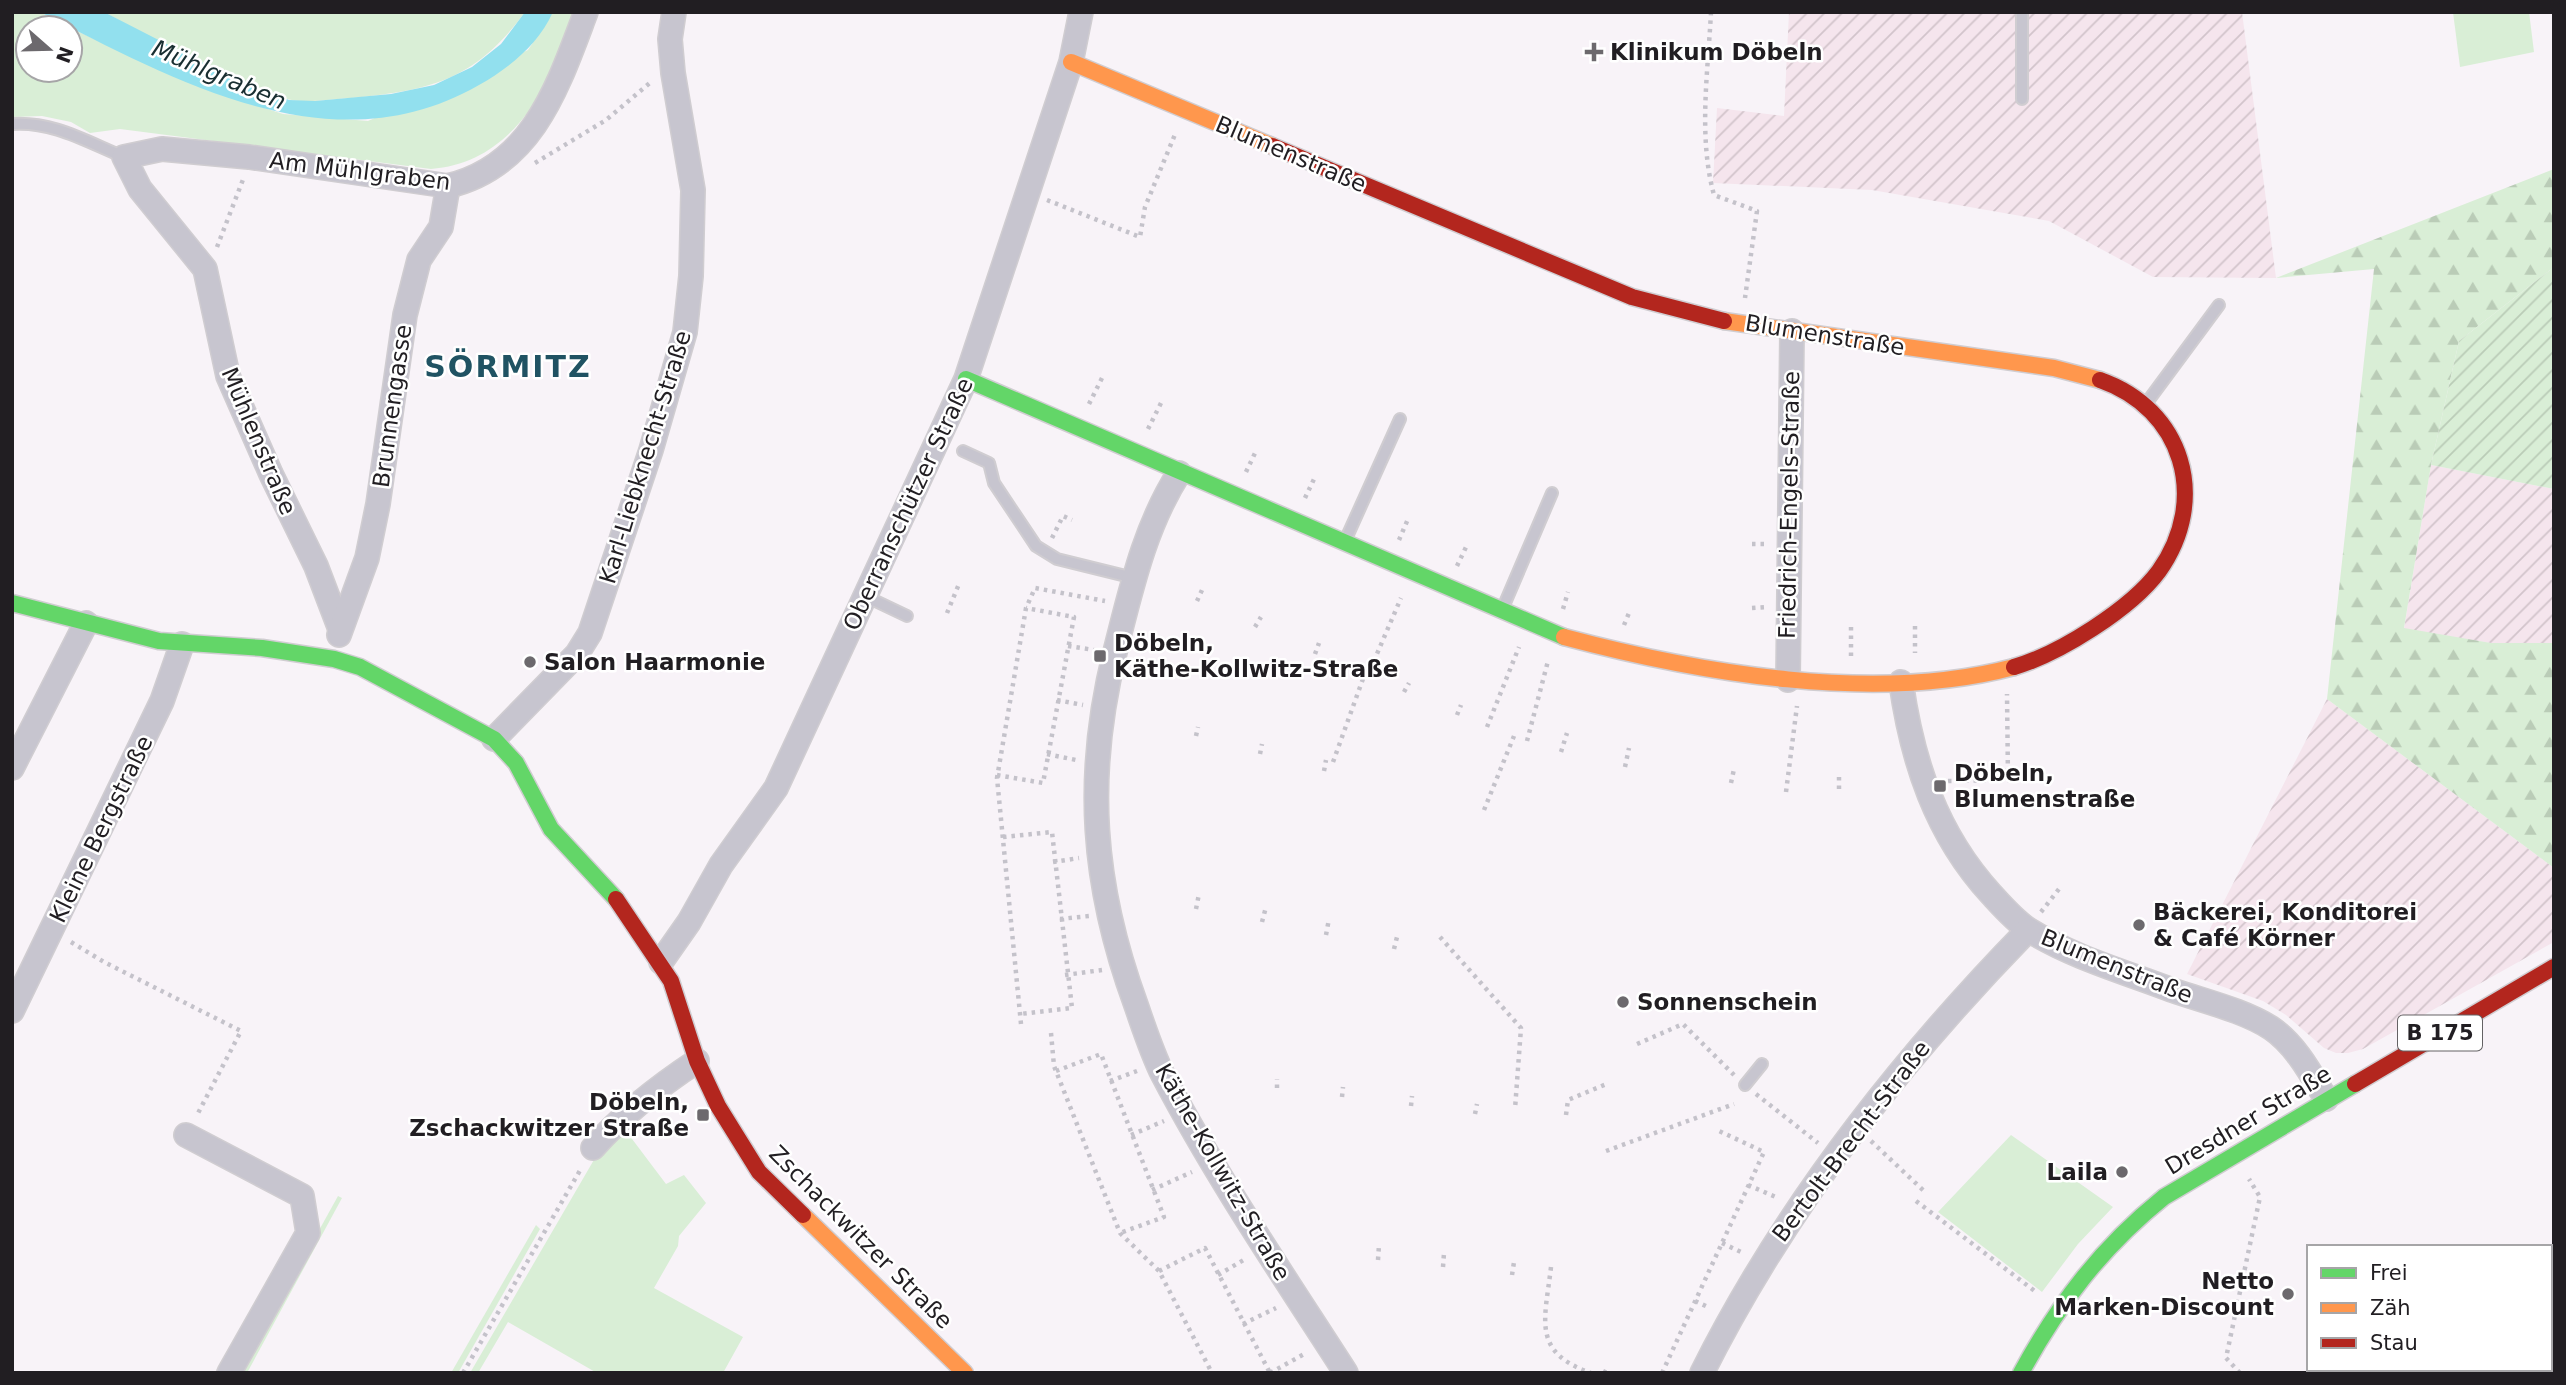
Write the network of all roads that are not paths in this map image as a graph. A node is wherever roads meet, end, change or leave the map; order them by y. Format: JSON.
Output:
{"nodes":[{"id":1,"x":586,"y":12,"type":"edge"},
{"id":2,"x":674,"y":12,"type":"edge"},
{"id":3,"x":1081,"y":12,"type":"edge"},
{"id":4,"x":2022,"y":12,"type":"edge"},
{"id":5,"x":1071,"y":62,"type":"junction"},
{"id":6,"x":2022,"y":99,"type":"dead end"},
{"id":7,"x":12,"y":124,"type":"edge"},
{"id":8,"x":124,"y":157,"type":"junction"},
{"id":9,"x":448,"y":186,"type":"junction"},
{"id":10,"x":2219,"y":305,"type":"dead end"},
{"id":11,"x":1791,"y":331,"type":"junction"},
{"id":12,"x":966,"y":379,"type":"junction"},
{"id":13,"x":2146,"y":403,"type":"junction"},
{"id":14,"x":1399,"y":419,"type":"dead end"},
{"id":15,"x":963,"y":451,"type":"dead end"},
{"id":16,"x":1179,"y":474,"type":"junction"},
{"id":17,"x":1552,"y":493,"type":"dead end"},
{"id":18,"x":1344,"y":544,"type":"junction"},
{"id":19,"x":1134,"y":578,"type":"junction"},
{"id":20,"x":865,"y":597,"type":"junction"},
{"id":21,"x":12,"y":603,"type":"edge"},
{"id":22,"x":1502,"y":612,"type":"junction"},
{"id":23,"x":907,"y":617,"type":"dead end"},
{"id":24,"x":86,"y":623,"type":"junction"},
{"id":25,"x":340,"y":629,"type":"junction"},
{"id":26,"x":182,"y":644,"type":"junction"},
{"id":27,"x":334,"y":659,"type":"junction"},
{"id":28,"x":1794,"y":680,"type":"junction"},
{"id":29,"x":1901,"y":682,"type":"junction"},
{"id":30,"x":494,"y":738,"type":"junction"},
{"id":31,"x":12,"y":768,"type":"edge"},
{"id":32,"x":2028,"y":930,"type":"junction"},
{"id":33,"x":661,"y":962,"type":"junction"},
{"id":34,"x":2554,"y":967,"type":"edge"},
{"id":35,"x":12,"y":1011,"type":"edge"},
{"id":36,"x":697,"y":1061,"type":"junction"},
{"id":37,"x":1762,"y":1064,"type":"dead end"},
{"id":38,"x":1745,"y":1086,"type":"road end"},
{"id":39,"x":2326,"y":1099,"type":"junction"},
{"id":40,"x":186,"y":1135,"type":"road end"},
{"id":41,"x":593,"y":1148,"type":"road end"},
{"id":42,"x":229,"y":1373,"type":"edge"},
{"id":43,"x":965,"y":1373,"type":"edge"},
{"id":44,"x":1346,"y":1373,"type":"edge"},
{"id":45,"x":1702,"y":1373,"type":"edge"},
{"id":46,"x":2021,"y":1373,"type":"edge"}],
"edges":[{"from":1,"to":9,"type":"street","name":"Am Mühlgraben"},
{"from":2,"to":30,"type":"street","name":"Karl-Liebknecht-Straße"},
{"from":3,"to":5,"type":"street","name":"Oberranschützer Straße"},
{"from":4,"to":6,"type":"lane"},
{"from":5,"to":11,"type":"street","name":"Blumenstraße"},
{"from":5,"to":12,"type":"street","name":"Oberranschützer Straße"},
{"from":7,"to":8,"type":"lane"},
{"from":8,"to":9,"type":"street","name":"Am Mühlgraben"},
{"from":8,"to":25,"type":"street","name":"Mühlenstraße"},
{"from":9,"to":25,"type":"street","name":"Brunnengasse"},
{"from":10,"to":13,"type":"lane"},
{"from":11,"to":13,"type":"street","name":"Blumenstraße"},
{"from":11,"to":28,"type":"street","name":"Friedrich-Engels-Straße"},
{"from":12,"to":16,"type":"street","name":"Blumenstraße"},
{"from":12,"to":20,"type":"street","name":"Oberranschützer Straße"},
{"from":13,"to":29,"type":"street","name":"Blumenstraße"},
{"from":14,"to":18,"type":"lane"},
{"from":15,"to":19,"type":"lane"},
{"from":16,"to":18,"type":"street","name":"Blumenstraße"},
{"from":16,"to":19,"type":"street","name":"Käthe-Kollwitz-Straße"},
{"from":17,"to":22,"type":"lane"},
{"from":18,"to":22,"type":"street","name":"Blumenstraße"},
{"from":19,"to":44,"type":"street","name":"Käthe-Kollwitz-Straße"},
{"from":20,"to":23,"type":"lane"},
{"from":20,"to":33,"type":"street","name":"Oberranschützer Straße"},
{"from":21,"to":24,"type":"street"},
{"from":22,"to":28,"type":"street","name":"Blumenstraße"},
{"from":24,"to":26,"type":"street"},
{"from":24,"to":31,"type":"street"},
{"from":25,"to":27,"type":"street"},
{"from":26,"to":27,"type":"street"},
{"from":26,"to":35,"type":"street","name":"Kleine Bergstraße"},
{"from":27,"to":30,"type":"street"},
{"from":28,"to":29,"type":"street","name":"Blumenstraße"},
{"from":29,"to":32,"type":"street","name":"Blumenstraße"},
{"from":30,"to":33,"type":"street","name":"Zschackwitzer Straße"},
{"from":32,"to":39,"type":"street","name":"Blumenstraße"},
{"from":32,"to":45,"type":"street","name":"Bertolt-Brecht-Straße"},
{"from":33,"to":36,"type":"street","name":"Zschackwitzer Straße"},
{"from":34,"to":39,"type":"street","name":"Dresdner Straße","number":"B 175"},
{"from":36,"to":41,"type":"street"},
{"from":36,"to":43,"type":"street","name":"Zschackwitzer Straße"},
{"from":37,"to":38,"type":"lane"},
{"from":39,"to":46,"type":"street","name":"Dresdner Straße","number":"B 175"},
{"from":40,"to":42,"type":"street"}]}
